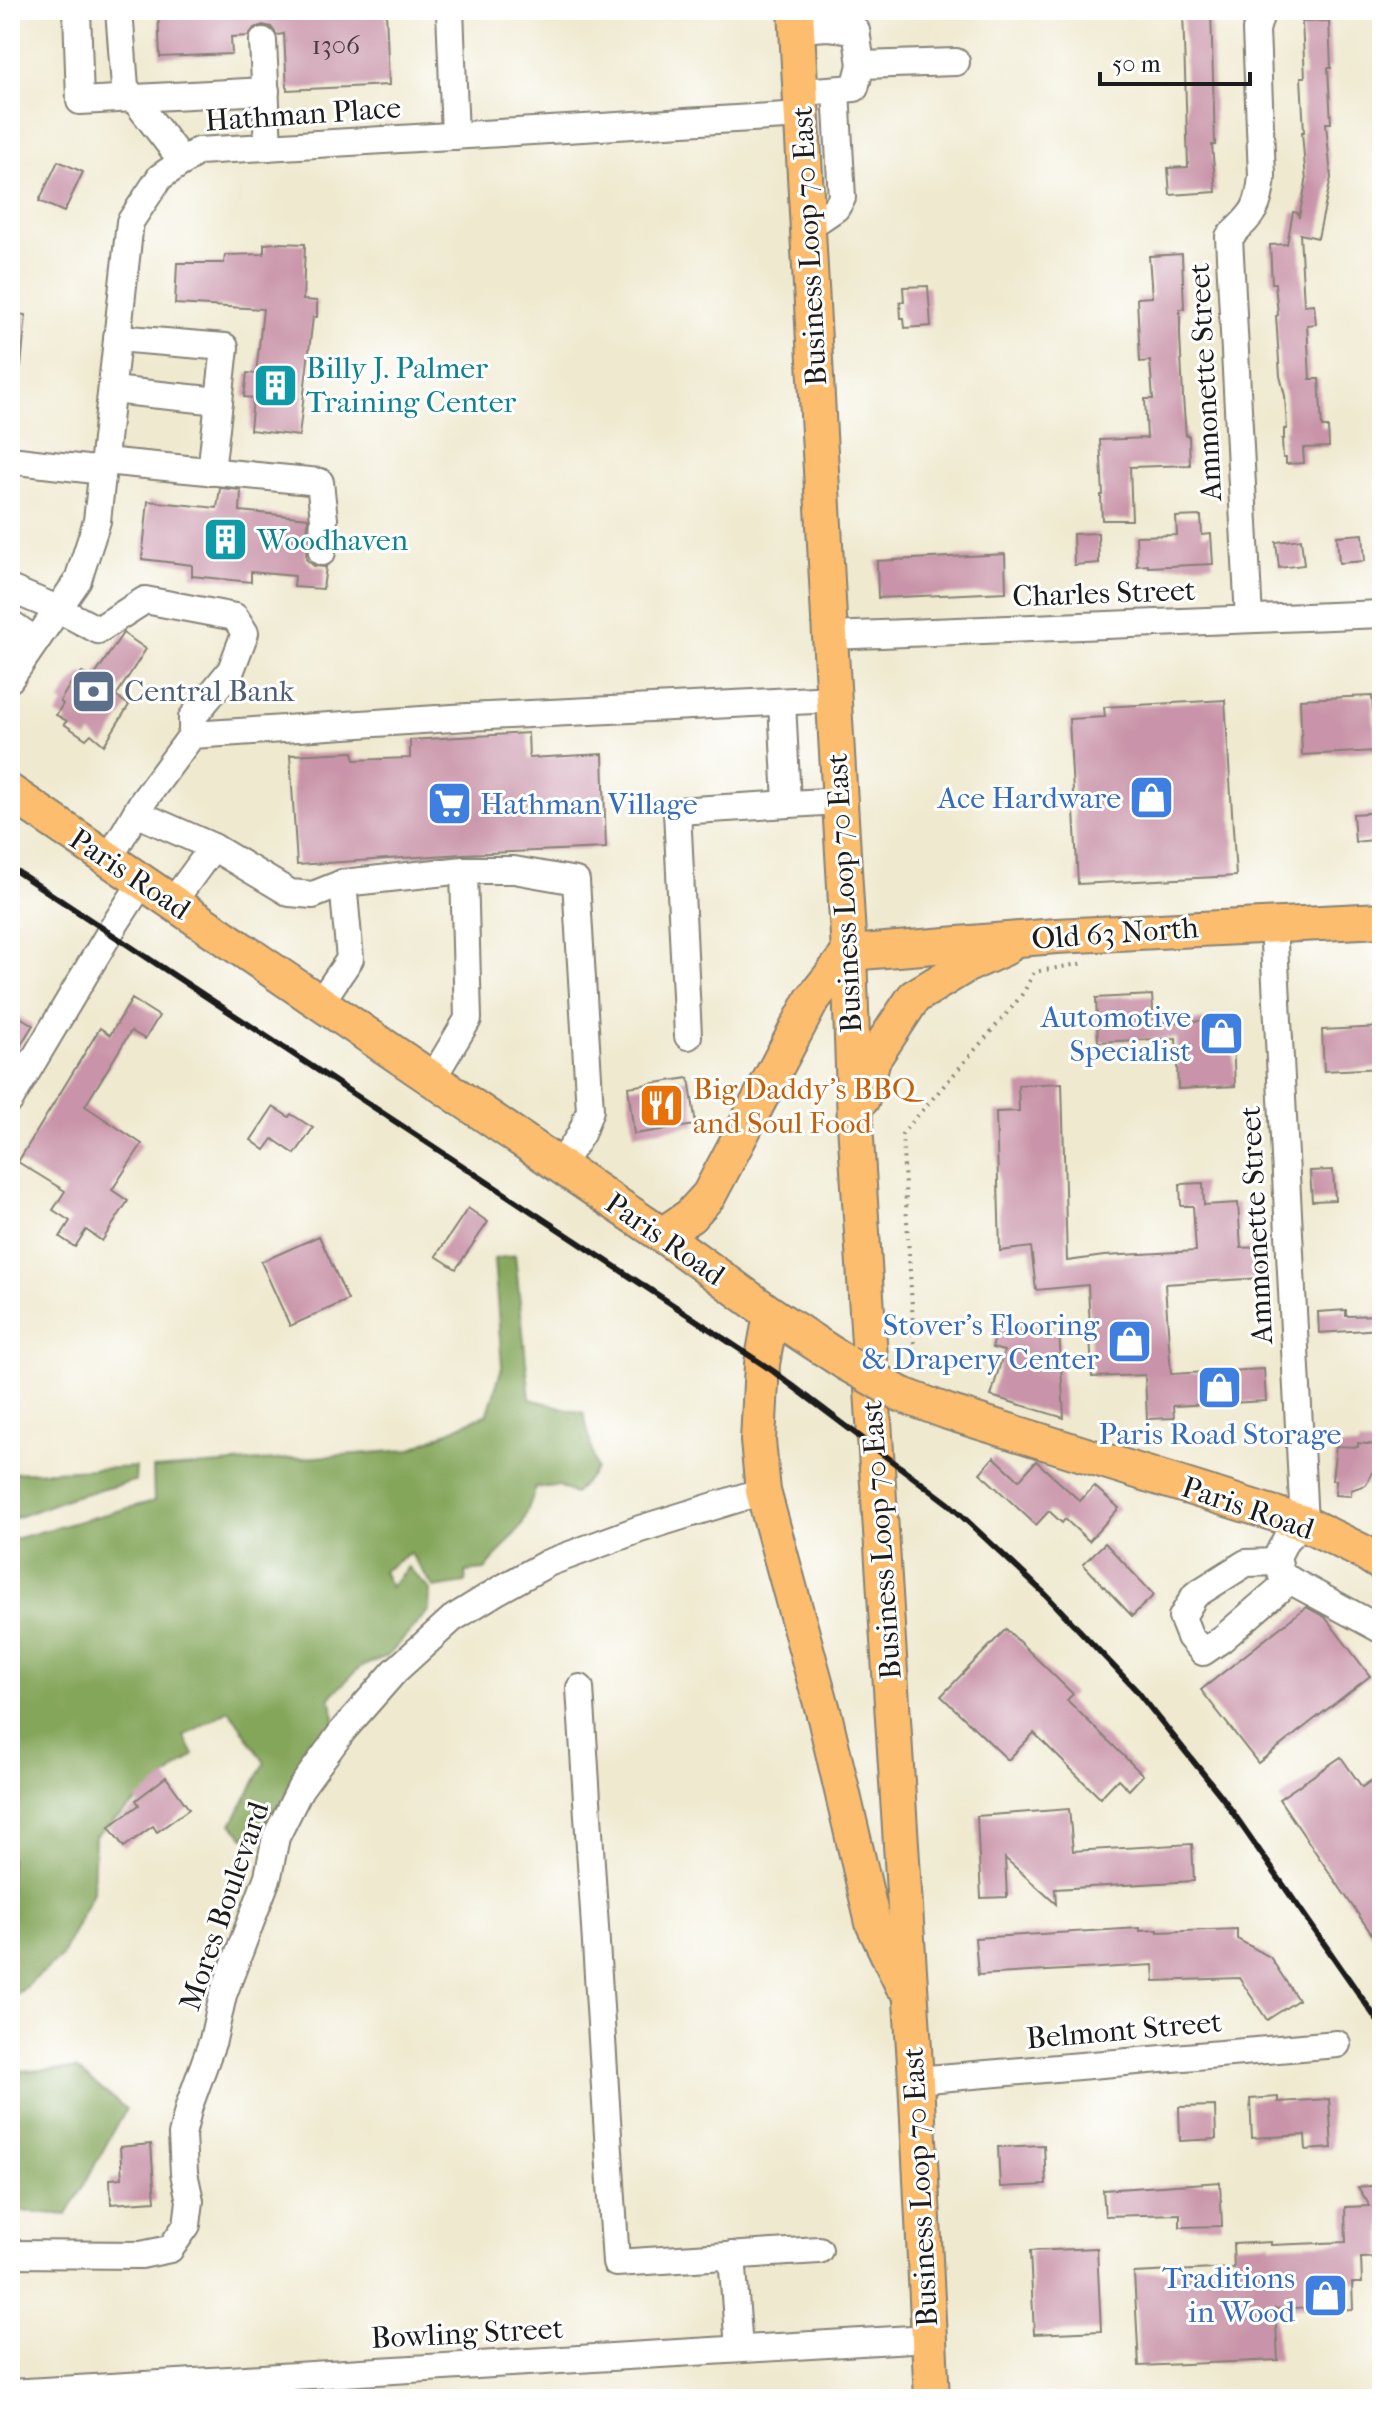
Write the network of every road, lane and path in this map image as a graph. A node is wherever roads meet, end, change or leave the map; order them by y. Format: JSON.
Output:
{"nodes":[{"id":1,"x":77,"y":10,"type":"edge"},
{"id":2,"x":119,"y":10,"type":"edge"},
{"id":3,"x":450,"y":10,"type":"edge"},
{"id":4,"x":1262,"y":10,"type":"edge"},
{"id":5,"x":797,"y":20,"type":"edge"},
{"id":6,"x":263,"y":41,"type":"dead end"},
{"id":7,"x":956,"y":62,"type":"dead end"},
{"id":8,"x":861,"y":65,"type":"junction"},
{"id":9,"x":266,"y":91,"type":"junction"},
{"id":10,"x":836,"y":91,"type":"junction"},
{"id":11,"x":135,"y":100,"type":"junction"},
{"id":12,"x":801,"y":104,"type":"junction"},
{"id":13,"x":455,"y":136,"type":"junction"},
{"id":14,"x":839,"y":145,"type":"junction"},
{"id":15,"x":268,"y":147,"type":"junction"},
{"id":16,"x":804,"y":149,"type":"junction"},
{"id":17,"x":183,"y":162,"type":"junction"},
{"id":18,"x":808,"y":227,"type":"junction"},
{"id":19,"x":117,"y":338,"type":"junction"},
{"id":20,"x":112,"y":390,"type":"junction"},
{"id":21,"x":219,"y":401,"type":"junction"},
{"id":22,"x":10,"y":460,"type":"edge"},
{"id":23,"x":103,"y":466,"type":"junction"},
{"id":24,"x":211,"y":472,"type":"junction"},
{"id":25,"x":322,"y":552,"type":"dead end"},
{"id":26,"x":10,"y":589,"type":"edge"},
{"id":27,"x":58,"y":609,"type":"junction"},
{"id":28,"x":1382,"y":614,"type":"edge"},
{"id":29,"x":1249,"y":619,"type":"junction"},
{"id":30,"x":10,"y":623,"type":"edge"},
{"id":31,"x":830,"y":636,"type":"junction"},
{"id":32,"x":36,"y":641,"type":"junction"},
{"id":33,"x":10,"y":679,"type":"edge"},
{"id":34,"x":834,"y":699,"type":"junction"},
{"id":35,"x":782,"y":702,"type":"junction"},
{"id":36,"x":192,"y":735,"type":"junction"},
{"id":37,"x":10,"y":792,"type":"edge"},
{"id":38,"x":840,"y":801,"type":"junction"},
{"id":39,"x":787,"y":803,"type":"junction"},
{"id":40,"x":136,"y":813,"type":"junction"},
{"id":41,"x":213,"y":847,"type":"junction"},
{"id":42,"x":109,"y":859,"type":"junction"},
{"id":43,"x":464,"y":870,"type":"junction"},
{"id":44,"x":142,"y":882,"type":"junction"},
{"id":45,"x":343,"y":883,"type":"junction"},
{"id":46,"x":172,"y":903,"type":"junction"},
{"id":47,"x":1382,"y":920,"type":"edge"},
{"id":48,"x":1273,"y":924,"type":"junction"},
{"id":49,"x":1027,"y":938,"type":"junction"},
{"id":50,"x":849,"y":953,"type":"junction"},
{"id":51,"x":1089,"y":963,"type":"dead end"},
{"id":52,"x":320,"y":1003,"type":"junction"},
{"id":53,"x":688,"y":1036,"type":"dead end"},
{"id":54,"x":432,"y":1079,"type":"junction"},
{"id":55,"x":10,"y":1100,"type":"edge"},
{"id":56,"x":855,"y":1123,"type":"junction"},
{"id":57,"x":560,"y":1166,"type":"junction"},
{"id":58,"x":662,"y":1235,"type":"junction"},
{"id":59,"x":771,"y":1314,"type":"junction"},
{"id":60,"x":915,"y":1359,"type":"dead end"},
{"id":61,"x":763,"y":1491,"type":"junction"},
{"id":62,"x":1304,"y":1523,"type":"junction"},
{"id":63,"x":1382,"y":1564,"type":"edge"},
{"id":64,"x":1382,"y":1630,"type":"edge"},
{"id":65,"x":580,"y":1688,"type":"dead end"},
{"id":66,"x":910,"y":2003,"type":"junction"},
{"id":67,"x":1337,"y":2044,"type":"dead end"},
{"id":68,"x":916,"y":2080,"type":"junction"},
{"id":69,"x":819,"y":2250,"type":"dead end"},
{"id":70,"x":10,"y":2254,"type":"edge"},
{"id":71,"x":732,"y":2255,"type":"junction"},
{"id":72,"x":928,"y":2338,"type":"junction"},
{"id":73,"x":739,"y":2349,"type":"junction"},
{"id":74,"x":10,"y":2393,"type":"edge"},
{"id":75,"x":932,"y":2399,"type":"edge"}],
"edges":[{"from":1,"to":11,"type":"street"},
{"from":2,"to":11,"type":"street"},
{"from":3,"to":13,"type":"street"},
{"from":4,"to":29,"type":"street","name":"Ammonette Street"},
{"from":5,"to":8,"type":"street"},
{"from":5,"to":12,"type":"main road","name":"Business Loop 70 East"},
{"from":6,"to":9,"type":"street"},
{"from":7,"to":8,"type":"street"},
{"from":8,"to":10,"type":"street"},
{"from":9,"to":11,"type":"street"},
{"from":9,"to":15,"type":"street"},
{"from":10,"to":12,"type":"street","name":"Hathman Place"},
{"from":10,"to":14,"type":"street"},
{"from":11,"to":17,"type":"street"},
{"from":12,"to":13,"type":"street","name":"Hathman Place"},
{"from":12,"to":16,"type":"main road","name":"Business Loop 70 East"},
{"from":13,"to":15,"type":"street","name":"Hathman Place"},
{"from":14,"to":16,"type":"street"},
{"from":14,"to":18,"type":"street"},
{"from":15,"to":17,"type":"street","name":"Hathman Place"},
{"from":16,"to":18,"type":"main road","name":"Business Loop 70 East"},
{"from":17,"to":19,"type":"street","name":"Hathman Place"},
{"from":18,"to":31,"type":"main road","name":"Business Loop 70 East"},
{"from":19,"to":20,"type":"street","name":"Hathman Place"},
{"from":19,"to":21,"type":"street"},
{"from":20,"to":21,"type":"street"},
{"from":20,"to":23,"type":"street","name":"Hathman Place"},
{"from":21,"to":24,"type":"street"},
{"from":22,"to":23,"type":"street"},
{"from":23,"to":24,"type":"street"},
{"from":23,"to":27,"type":"street","name":"Hathman Place"},
{"from":24,"to":25,"type":"street"},
{"from":26,"to":27,"type":"street"},
{"from":27,"to":32,"type":"street","name":"Hathman Place"},
{"from":27,"to":36,"type":"street"},
{"from":28,"to":29,"type":"street","name":"Charles Street"},
{"from":29,"to":31,"type":"street","name":"Charles Street"},
{"from":30,"to":32,"type":"street"},
{"from":31,"to":34,"type":"main road","name":"Business Loop 70 East"},
{"from":32,"to":33,"type":"street","name":"Hathman Place"},
{"from":34,"to":35,"type":"street"},
{"from":34,"to":38,"type":"main road","name":"Business Loop 70 East"},
{"from":35,"to":36,"type":"street"},
{"from":35,"to":39,"type":"street"},
{"from":36,"to":40,"type":"street"},
{"from":37,"to":42,"type":"main road","name":"Paris Road"},
{"from":38,"to":39,"type":"street"},
{"from":38,"to":50,"type":"main road","name":"Business Loop 70 East"},
{"from":39,"to":53,"type":"street"},
{"from":40,"to":41,"type":"street"},
{"from":40,"to":42,"type":"street"},
{"from":41,"to":45,"type":"street"},
{"from":41,"to":46,"type":"street"},
{"from":42,"to":44,"type":"main road","name":"Paris Road"},
{"from":43,"to":45,"type":"street"},
{"from":43,"to":54,"type":"street"},
{"from":43,"to":57,"type":"street"},
{"from":44,"to":46,"type":"main road","name":"Paris Road"},
{"from":44,"to":55,"type":"street"},
{"from":45,"to":52,"type":"street"},
{"from":46,"to":52,"type":"main road","name":"Paris Road"},
{"from":47,"to":48,"type":"main road","name":"Old 63 North"},
{"from":48,"to":49,"type":"main road","name":"Old 63 North"},
{"from":48,"to":62,"type":"street","name":"Ammonette Street"},
{"from":49,"to":50,"type":"main road","name":"Old 63 North"},
{"from":49,"to":56,"type":"main road"},
{"from":50,"to":56,"type":"main road","name":"Business Loop 70 East"},
{"from":50,"to":58,"type":"main road"},
{"from":51,"to":60,"type":"path"},
{"from":52,"to":54,"type":"main road","name":"Paris Road"},
{"from":54,"to":57,"type":"main road","name":"Paris Road"},
{"from":56,"to":66,"type":"main road","name":"Business Loop 70 East"},
{"from":57,"to":58,"type":"main road","name":"Paris Road"},
{"from":58,"to":59,"type":"main road","name":"Paris Road"},
{"from":59,"to":61,"type":"main road"},
{"from":59,"to":62,"type":"main road","name":"Paris Road","bridge":true},
{"from":61,"to":66,"type":"main road"},
{"from":61,"to":70,"type":"street","name":"Mores Boulevard"},
{"from":62,"to":63,"type":"main road","name":"Paris Road"},
{"from":62,"to":64,"type":"street"},
{"from":65,"to":71,"type":"street"},
{"from":66,"to":68,"type":"main road","name":"Business Loop 70 East"},
{"from":67,"to":68,"type":"street","name":"Belmont Street"},
{"from":68,"to":72,"type":"main road","name":"Business Loop 70 East"},
{"from":69,"to":71,"type":"street"},
{"from":71,"to":73,"type":"street"},
{"from":72,"to":73,"type":"street","name":"Bowling Street"},
{"from":72,"to":75,"type":"main road","name":"Business Loop 70 East"},
{"from":73,"to":74,"type":"street","name":"Bowling Street"}]}
